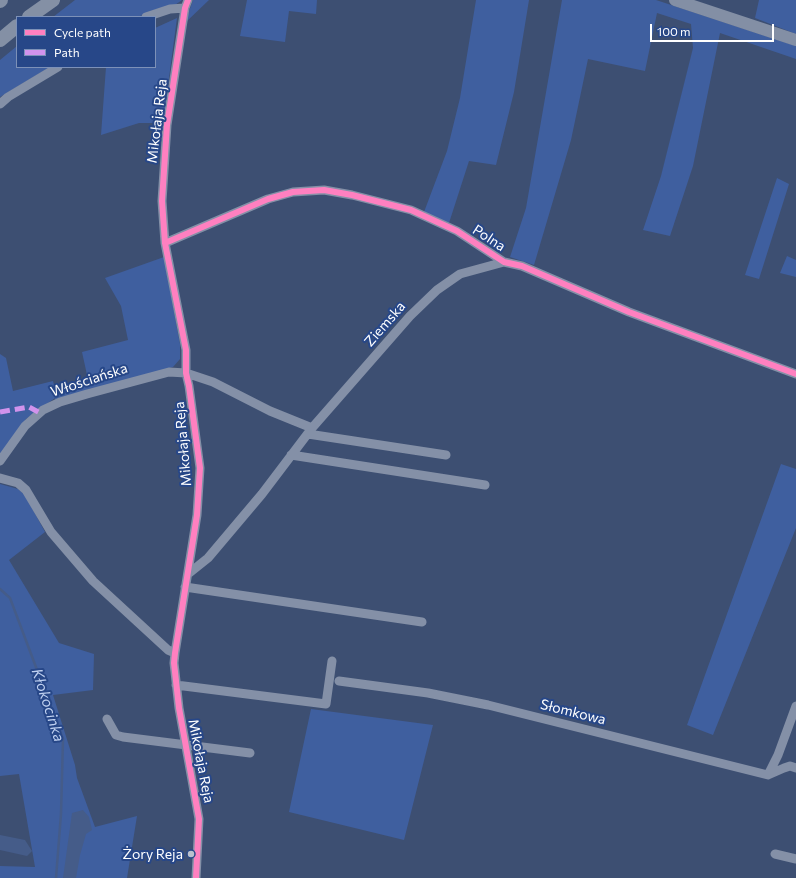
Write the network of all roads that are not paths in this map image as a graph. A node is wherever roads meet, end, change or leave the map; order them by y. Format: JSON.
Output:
{"nodes":[{"id":1,"x":53,"y":0,"type":"edge"},
{"id":2,"x":675,"y":0,"type":"edge"},
{"id":3,"x":187,"y":4,"type":"edge"},
{"id":4,"x":30,"y":16,"type":"edge"},
{"id":5,"x":149,"y":16,"type":"edge"},
{"id":6,"x":16,"y":27,"type":"edge"},
{"id":7,"x":0,"y":40,"type":"edge"},
{"id":8,"x":796,"y":40,"type":"edge"},
{"id":9,"x":56,"y":68,"type":"edge"},
{"id":10,"x":0,"y":104,"type":"edge"},
{"id":11,"x":165,"y":243,"type":"junction"},
{"id":12,"x":504,"y":262,"type":"junction"},
{"id":13,"x":186,"y":373,"type":"junction"},
{"id":14,"x":796,"y":374,"type":"edge"},
{"id":15,"x":310,"y":431,"type":"junction"},
{"id":16,"x":291,"y":455,"type":"junction"},
{"id":17,"x":446,"y":455,"type":"dead end"},
{"id":18,"x":0,"y":461,"type":"edge"},
{"id":19,"x":0,"y":478,"type":"edge"},
{"id":20,"x":485,"y":484,"type":"dead end"},
{"id":21,"x":188,"y":574,"type":"junction"},
{"id":22,"x":185,"y":587,"type":"junction"},
{"id":23,"x":422,"y":622,"type":"dead end"},
{"id":24,"x":174,"y":652,"type":"junction"},
{"id":25,"x":332,"y":661,"type":"dead end"},
{"id":26,"x":339,"y":681,"type":"dead end"},
{"id":27,"x":176,"y":685,"type":"junction"},
{"id":28,"x":796,"y":706,"type":"edge"},
{"id":29,"x":108,"y":719,"type":"dead end"},
{"id":30,"x":186,"y":744,"type":"junction"},
{"id":31,"x":250,"y":753,"type":"dead end"},
{"id":32,"x":796,"y":768,"type":"edge"},
{"id":33,"x":768,"y":775,"type":"junction"},
{"id":34,"x":775,"y":854,"type":"dead end"},
{"id":35,"x":796,"y":859,"type":"edge"},
{"id":36,"x":196,"y":878,"type":"edge"}],
"edges":[{"from":1,"to":4,"type":"highway"},
{"from":2,"to":8,"type":"main road"},
{"from":3,"to":5,"type":"street"},
{"from":3,"to":11,"type":"street","name":"Mikołaja Reja"},
{"from":6,"to":7,"type":"highway"},
{"from":9,"to":10,"type":"street"},
{"from":11,"to":12,"type":"street","name":"Polna"},
{"from":11,"to":13,"type":"street","name":"Mikołaja Reja"},
{"from":12,"to":14,"type":"street","name":"Polna"},
{"from":12,"to":15,"type":"street","name":"Ziemska"},
{"from":13,"to":15,"type":"street","name":"Włościańska"},
{"from":13,"to":18,"type":"street","name":"Włościańska"},
{"from":13,"to":21,"type":"street","name":"Mikołaja Reja"},
{"from":15,"to":16,"type":"street","name":"Ziemska"},
{"from":15,"to":17,"type":"street"},
{"from":16,"to":20,"type":"street"},
{"from":16,"to":21,"type":"street","name":"Ziemska"},
{"from":19,"to":24,"type":"street"},
{"from":21,"to":22,"type":"street","name":"Mikołaja Reja"},
{"from":22,"to":23,"type":"street"},
{"from":22,"to":24,"type":"street","name":"Mikołaja Reja"},
{"from":24,"to":27,"type":"street","name":"Mikołaja Reja"},
{"from":25,"to":27,"type":"street"},
{"from":26,"to":33,"type":"street","name":"Słomkowa"},
{"from":27,"to":30,"type":"street","name":"Mikołaja Reja"},
{"from":28,"to":33,"type":"street"},
{"from":29,"to":30,"type":"street"},
{"from":30,"to":31,"type":"street"},
{"from":30,"to":36,"type":"street","name":"Mikołaja Reja"},
{"from":32,"to":33,"type":"street"},
{"from":34,"to":35,"type":"street"}]}
